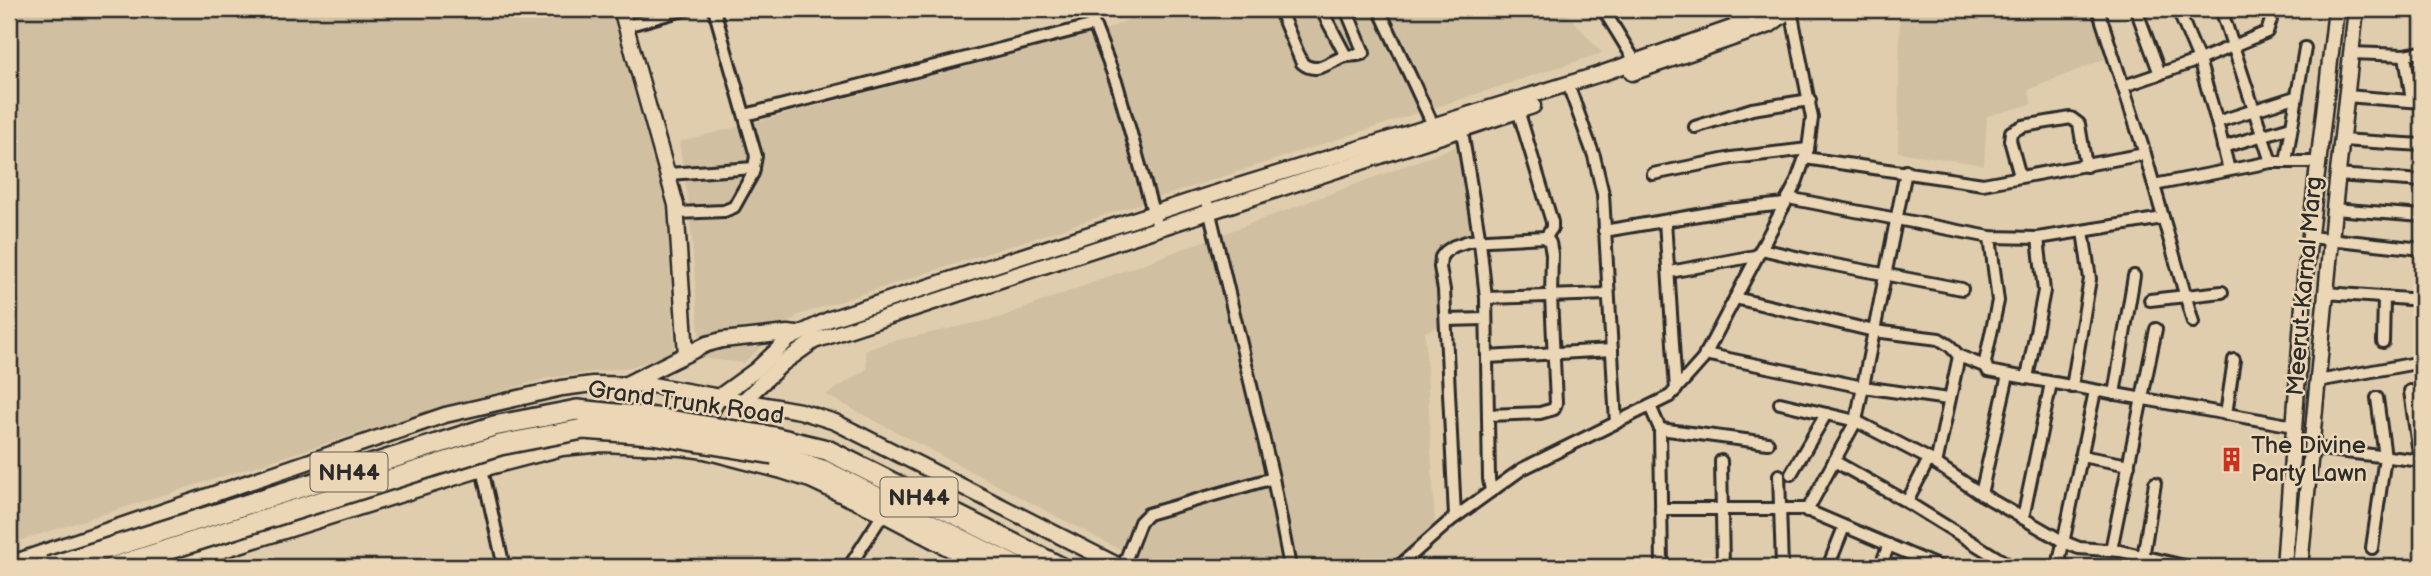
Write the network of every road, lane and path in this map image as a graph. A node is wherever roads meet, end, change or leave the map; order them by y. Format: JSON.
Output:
{"nodes":[{"id":1,"x":621,"y":9,"type":"edge"},
{"id":2,"x":687,"y":9,"type":"edge"},
{"id":3,"x":714,"y":9,"type":"edge"},
{"id":4,"x":1088,"y":9,"type":"edge"},
{"id":5,"x":1279,"y":9,"type":"edge"},
{"id":6,"x":1321,"y":9,"type":"edge"},
{"id":7,"x":1379,"y":9,"type":"edge"},
{"id":8,"x":1603,"y":9,"type":"edge"},
{"id":9,"x":1730,"y":9,"type":"edge"},
{"id":10,"x":2098,"y":9,"type":"edge"},
{"id":11,"x":2136,"y":9,"type":"edge"},
{"id":12,"x":2178,"y":9,"type":"edge"},
{"id":13,"x":2221,"y":9,"type":"edge"},
{"id":14,"x":2267,"y":9,"type":"edge"},
{"id":15,"x":2336,"y":9,"type":"edge"},
{"id":16,"x":2356,"y":9,"type":"edge"},
{"id":17,"x":1790,"y":10,"type":"edge"},
{"id":18,"x":1348,"y":14,"type":"dead end"},
{"id":19,"x":1094,"y":25,"type":"junction"},
{"id":20,"x":626,"y":26,"type":"junction"},
{"id":21,"x":1738,"y":26,"type":"junction"},
{"id":22,"x":2233,"y":46,"type":"junction"},
{"id":23,"x":2305,"y":48,"type":"dead end"},
{"id":24,"x":2422,"y":52,"type":"edge"},
{"id":25,"x":2351,"y":54,"type":"junction"},
{"id":26,"x":2405,"y":55,"type":"junction"},
{"id":27,"x":1346,"y":57,"type":"junction"},
{"id":28,"x":2199,"y":60,"type":"junction"},
{"id":29,"x":1638,"y":66,"type":"junction"},
{"id":30,"x":2160,"y":74,"type":"junction"},
{"id":31,"x":2124,"y":86,"type":"junction"},
{"id":32,"x":1571,"y":93,"type":"junction"},
{"id":33,"x":2295,"y":96,"type":"junction"},
{"id":34,"x":2346,"y":96,"type":"junction"},
{"id":35,"x":1810,"y":100,"type":"junction"},
{"id":36,"x":2417,"y":102,"type":"edge"},
{"id":37,"x":1518,"y":110,"type":"junction"},
{"id":38,"x":2253,"y":110,"type":"junction"},
{"id":39,"x":745,"y":115,"type":"junction"},
{"id":40,"x":2217,"y":122,"type":"junction"},
{"id":41,"x":1461,"y":124,"type":"junction"},
{"id":42,"x":1434,"y":127,"type":"junction"},
{"id":43,"x":1695,"y":127,"type":"dead end"},
{"id":44,"x":2291,"y":127,"type":"junction"},
{"id":45,"x":2262,"y":136,"type":"junction"},
{"id":46,"x":2341,"y":140,"type":"junction"},
{"id":47,"x":2422,"y":145,"type":"edge"},
{"id":48,"x":2223,"y":147,"type":"junction"},
{"id":49,"x":1807,"y":153,"type":"junction"},
{"id":50,"x":2145,"y":154,"type":"junction"},
{"id":51,"x":2271,"y":162,"type":"junction"},
{"id":52,"x":2286,"y":162,"type":"junction"},
{"id":53,"x":2319,"y":162,"type":"junction"},
{"id":54,"x":2086,"y":166,"type":"junction"},
{"id":55,"x":754,"y":168,"type":"junction"},
{"id":56,"x":2229,"y":170,"type":"junction"},
{"id":57,"x":1906,"y":171,"type":"junction"},
{"id":58,"x":668,"y":174,"type":"junction"},
{"id":59,"x":1653,"y":174,"type":"dead end"},
{"id":60,"x":2337,"y":175,"type":"junction"},
{"id":61,"x":2020,"y":176,"type":"junction"},
{"id":62,"x":2422,"y":181,"type":"edge"},
{"id":63,"x":2154,"y":185,"type":"junction"},
{"id":64,"x":1206,"y":196,"type":"junction"},
{"id":65,"x":1786,"y":201,"type":"junction"},
{"id":66,"x":2334,"y":209,"type":"junction"},
{"id":67,"x":1210,"y":212,"type":"junction"},
{"id":68,"x":677,"y":213,"type":"junction"},
{"id":69,"x":1153,"y":214,"type":"junction"},
{"id":70,"x":2422,"y":216,"type":"edge"},
{"id":71,"x":2163,"y":218,"type":"junction"},
{"id":72,"x":1897,"y":219,"type":"junction"},
{"id":73,"x":1665,"y":221,"type":"junction"},
{"id":74,"x":1158,"y":228,"type":"junction"},
{"id":75,"x":1604,"y":231,"type":"junction"},
{"id":76,"x":2083,"y":231,"type":"junction"},
{"id":77,"x":1546,"y":237,"type":"junction"},
{"id":78,"x":1990,"y":237,"type":"junction"},
{"id":79,"x":2310,"y":237,"type":"junction"},
{"id":80,"x":2038,"y":238,"type":"junction"},
{"id":81,"x":2331,"y":241,"type":"junction"},
{"id":82,"x":1480,"y":242,"type":"junction"},
{"id":83,"x":2422,"y":249,"type":"edge"},
{"id":84,"x":1758,"y":253,"type":"junction"},
{"id":85,"x":1670,"y":272,"type":"junction"},
{"id":86,"x":1886,"y":275,"type":"junction"},
{"id":87,"x":2134,"y":276,"type":"dead end"},
{"id":88,"x":950,"y":279,"type":"junction"},
{"id":89,"x":1962,"y":289,"type":"dead end"},
{"id":90,"x":2222,"y":292,"type":"dead end"},
{"id":91,"x":2326,"y":293,"type":"junction"},
{"id":92,"x":1608,"y":294,"type":"junction"},
{"id":93,"x":954,"y":295,"type":"junction"},
{"id":94,"x":1551,"y":296,"type":"junction"},
{"id":95,"x":2186,"y":297,"type":"junction"},
{"id":96,"x":1486,"y":298,"type":"junction"},
{"id":97,"x":1735,"y":298,"type":"junction"},
{"id":98,"x":2384,"y":298,"type":"junction"},
{"id":99,"x":2150,"y":300,"type":"dead end"},
{"id":100,"x":2422,"y":300,"type":"edge"},
{"id":101,"x":1486,"y":319,"type":"junction"},
{"id":102,"x":1446,"y":320,"type":"junction"},
{"id":103,"x":2193,"y":323,"type":"dead end"},
{"id":104,"x":2156,"y":330,"type":"dead end"},
{"id":105,"x":1874,"y":331,"type":"junction"},
{"id":106,"x":796,"y":334,"type":"junction"},
{"id":107,"x":2383,"y":342,"type":"dead end"},
{"id":108,"x":811,"y":343,"type":"junction"},
{"id":109,"x":1612,"y":350,"type":"junction"},
{"id":110,"x":1553,"y":352,"type":"junction"},
{"id":111,"x":686,"y":354,"type":"junction"},
{"id":112,"x":1705,"y":354,"type":"junction"},
{"id":113,"x":1959,"y":356,"type":"junction"},
{"id":114,"x":1487,"y":357,"type":"junction"},
{"id":115,"x":2234,"y":360,"type":"dead end"},
{"id":116,"x":2422,"y":362,"type":"edge"},
{"id":117,"x":1984,"y":366,"type":"junction"},
{"id":118,"x":2008,"y":375,"type":"junction"},
{"id":119,"x":2026,"y":378,"type":"junction"},
{"id":120,"x":2318,"y":382,"type":"junction"},
{"id":121,"x":2051,"y":383,"type":"junction"},
{"id":122,"x":626,"y":384,"type":"junction"},
{"id":123,"x":1863,"y":387,"type":"junction"},
{"id":124,"x":2072,"y":387,"type":"junction"},
{"id":125,"x":1676,"y":390,"type":"junction"},
{"id":126,"x":2095,"y":390,"type":"junction"},
{"id":127,"x":2410,"y":391,"type":"dead end"},
{"id":128,"x":2114,"y":394,"type":"junction"},
{"id":129,"x":720,"y":396,"type":"junction"},
{"id":130,"x":2377,"y":398,"type":"dead end"},
{"id":131,"x":1948,"y":399,"type":"junction"},
{"id":132,"x":2142,"y":399,"type":"junction"},
{"id":133,"x":742,"y":402,"type":"junction"},
{"id":134,"x":1780,"y":403,"type":"dead end"},
{"id":135,"x":1650,"y":406,"type":"junction"},
{"id":136,"x":1826,"y":414,"type":"junction"},
{"id":137,"x":2226,"y":414,"type":"junction"},
{"id":138,"x":1488,"y":415,"type":"junction"},
{"id":139,"x":1856,"y":421,"type":"junction"},
{"id":140,"x":1616,"y":422,"type":"junction"},
{"id":141,"x":2294,"y":426,"type":"junction"},
{"id":142,"x":1660,"y":429,"type":"junction"},
{"id":143,"x":1768,"y":443,"type":"dead end"},
{"id":144,"x":690,"y":449,"type":"junction"},
{"id":145,"x":718,"y":454,"type":"junction"},
{"id":146,"x":2311,"y":455,"type":"junction"},
{"id":147,"x":2081,"y":456,"type":"junction"},
{"id":148,"x":2385,"y":457,"type":"junction"},
{"id":149,"x":2292,"y":458,"type":"junction"},
{"id":150,"x":2421,"y":460,"type":"edge"},
{"id":151,"x":1721,"y":461,"type":"dead end"},
{"id":152,"x":1834,"y":461,"type":"junction"},
{"id":153,"x":1933,"y":461,"type":"junction"},
{"id":154,"x":2129,"y":465,"type":"junction"},
{"id":155,"x":292,"y":469,"type":"junction"},
{"id":156,"x":482,"y":469,"type":"junction"},
{"id":157,"x":1791,"y":474,"type":"dead end"},
{"id":158,"x":1779,"y":475,"type":"dead end"},
{"id":159,"x":1273,"y":478,"type":"junction"},
{"id":160,"x":2155,"y":483,"type":"dead end"},
{"id":161,"x":1491,"y":491,"type":"junction"},
{"id":162,"x":1981,"y":494,"type":"junction"},
{"id":163,"x":1907,"y":502,"type":"junction"},
{"id":164,"x":1661,"y":509,"type":"junction"},
{"id":165,"x":1721,"y":509,"type":"junction"},
{"id":166,"x":1780,"y":509,"type":"junction"},
{"id":167,"x":1807,"y":511,"type":"junction"},
{"id":168,"x":883,"y":513,"type":"junction"},
{"id":169,"x":1455,"y":516,"type":"junction"},
{"id":170,"x":2023,"y":518,"type":"junction"},
{"id":171,"x":307,"y":523,"type":"junction"},
{"id":172,"x":1844,"y":527,"type":"junction"},
{"id":173,"x":2064,"y":542,"type":"junction"},
{"id":174,"x":1889,"y":545,"type":"junction"},
{"id":175,"x":2372,"y":548,"type":"dead end"},
{"id":176,"x":2110,"y":550,"type":"junction"},
{"id":177,"x":2143,"y":558,"type":"junction"},
{"id":178,"x":9,"y":564,"type":"edge"},
{"id":179,"x":1933,"y":566,"type":"edge"},
{"id":180,"x":49,"y":567,"type":"edge"},
{"id":181,"x":113,"y":567,"type":"edge"},
{"id":182,"x":169,"y":567,"type":"edge"},
{"id":183,"x":504,"y":567,"type":"edge"},
{"id":184,"x":633,"y":567,"type":"edge"},
{"id":185,"x":657,"y":567,"type":"edge"},
{"id":186,"x":849,"y":567,"type":"edge"},
{"id":187,"x":984,"y":567,"type":"edge"},
{"id":188,"x":1017,"y":567,"type":"edge"},
{"id":189,"x":1060,"y":567,"type":"edge"},
{"id":190,"x":1122,"y":567,"type":"edge"},
{"id":191,"x":1290,"y":567,"type":"edge"},
{"id":192,"x":1398,"y":567,"type":"edge"},
{"id":193,"x":1662,"y":567,"type":"edge"},
{"id":194,"x":1723,"y":567,"type":"edge"},
{"id":195,"x":1782,"y":567,"type":"edge"},
{"id":196,"x":1828,"y":567,"type":"edge"},
{"id":197,"x":1880,"y":567,"type":"edge"},
{"id":198,"x":2012,"y":567,"type":"edge"},
{"id":199,"x":2058,"y":567,"type":"edge"},
{"id":200,"x":2189,"y":567,"type":"edge"},
{"id":201,"x":2284,"y":567,"type":"edge"},
{"id":202,"x":2303,"y":567,"type":"edge"}],
"edges":[{"from":1,"to":20,"type":"street"},
{"from":2,"to":20,"type":"street"},
{"from":3,"to":39,"type":"street"},
{"from":4,"to":19,"type":"street"},
{"from":5,"to":27,"type":"street"},
{"from":6,"to":27,"type":"street"},
{"from":7,"to":42,"type":"street"},
{"from":8,"to":29,"type":"street"},
{"from":9,"to":21,"type":"street"},
{"from":10,"to":31,"type":"street"},
{"from":11,"to":30,"type":"street"},
{"from":12,"to":28,"type":"street"},
{"from":13,"to":22,"type":"street"},
{"from":14,"to":22,"type":"street"},
{"from":15,"to":53,"type":"street","name":"Meerut-Karnal Marg"},
{"from":16,"to":25,"type":"street","name":"Meerut-Karnal Marg"},
{"from":17,"to":21,"type":"street"},
{"from":17,"to":29,"type":"street"},
{"from":17,"to":35,"type":"street"},
{"from":18,"to":27,"type":"street"},
{"from":19,"to":39,"type":"street"},
{"from":19,"to":69,"type":"street"},
{"from":20,"to":58,"type":"street"},
{"from":21,"to":29,"type":"street"},
{"from":22,"to":28,"type":"street"},
{"from":22,"to":38,"type":"street"},
{"from":23,"to":33,"type":"street"},
{"from":24,"to":26,"type":"street"},
{"from":25,"to":26,"type":"street"},
{"from":25,"to":34,"type":"street","name":"Meerut-Karnal Marg"},
{"from":26,"to":36,"type":"street"},
{"from":28,"to":30,"type":"street"},
{"from":28,"to":40,"type":"street"},
{"from":29,"to":32,"type":"street"},
{"from":29,"to":41,"type":"street"},
{"from":30,"to":31,"type":"street"},
{"from":31,"to":50,"type":"street"},
{"from":32,"to":37,"type":"street"},
{"from":32,"to":75,"type":"street"},
{"from":33,"to":38,"type":"street"},
{"from":33,"to":44,"type":"street"},
{"from":34,"to":36,"type":"street"},
{"from":34,"to":46,"type":"street","name":"Meerut-Karnal Marg"},
{"from":35,"to":43,"type":"street"},
{"from":35,"to":49,"type":"street"},
{"from":37,"to":41,"type":"street"},
{"from":37,"to":77,"type":"street"},
{"from":38,"to":40,"type":"street"},
{"from":38,"to":45,"type":"street"},
{"from":39,"to":55,"type":"street"},
{"from":40,"to":48,"type":"street"},
{"from":41,"to":42,"type":"street"},
{"from":41,"to":67,"type":"street"},
{"from":41,"to":82,"type":"street"},
{"from":42,"to":64,"type":"street"},
{"from":44,"to":45,"type":"street"},
{"from":44,"to":52,"type":"street"},
{"from":45,"to":48,"type":"street"},
{"from":45,"to":51,"type":"street"},
{"from":46,"to":47,"type":"street"},
{"from":46,"to":60,"type":"street","name":"Meerut-Karnal Marg"},
{"from":48,"to":56,"type":"street"},
{"from":49,"to":57,"type":"street"},
{"from":49,"to":59,"type":"street"},
{"from":49,"to":65,"type":"street"},
{"from":50,"to":54,"type":"street"},
{"from":50,"to":63,"type":"street"},
{"from":51,"to":52,"type":"street"},
{"from":51,"to":56,"type":"street"},
{"from":52,"to":53,"type":"street"},
{"from":53,"to":79,"type":"street","name":"Meerut-Karnal Marg"},
{"from":54,"to":61,"type":"street"},
{"from":54,"to":61,"type":"street"},
{"from":55,"to":58,"type":"street"},
{"from":55,"to":68,"type":"street"},
{"from":56,"to":63,"type":"street"},
{"from":57,"to":61,"type":"street"},
{"from":57,"to":72,"type":"street"},
{"from":58,"to":68,"type":"street"},
{"from":60,"to":62,"type":"street"},
{"from":60,"to":66,"type":"street","name":"Meerut-Karnal Marg"},
{"from":63,"to":71,"type":"street"},
{"from":64,"to":67,"type":"street"},
{"from":64,"to":69,"type":"street"},
{"from":65,"to":72,"type":"street"},
{"from":65,"to":73,"type":"street"},
{"from":65,"to":84,"type":"street"},
{"from":66,"to":70,"type":"street"},
{"from":66,"to":81,"type":"street","name":"Meerut-Karnal Marg"},
{"from":67,"to":74,"type":"street"},
{"from":67,"to":159,"type":"street"},
{"from":68,"to":111,"type":"street"},
{"from":69,"to":74,"type":"street"},
{"from":69,"to":88,"type":"street"},
{"from":71,"to":76,"type":"street"},
{"from":71,"to":95,"type":"street"},
{"from":72,"to":78,"type":"street"},
{"from":72,"to":86,"type":"street"},
{"from":73,"to":75,"type":"street"},
{"from":73,"to":85,"type":"street"},
{"from":74,"to":93,"type":"street"},
{"from":75,"to":92,"type":"street"},
{"from":76,"to":80,"type":"street"},
{"from":76,"to":124,"type":"street"},
{"from":77,"to":82,"type":"street"},
{"from":77,"to":94,"type":"street"},
{"from":78,"to":80,"type":"street"},
{"from":78,"to":117,"type":"street"},
{"from":79,"to":81,"type":"street"},
{"from":79,"to":141,"type":"street","name":"Meerut-Karnal Marg"},
{"from":80,"to":119,"type":"street"},
{"from":81,"to":83,"type":"street"},
{"from":81,"to":91,"type":"street","name":"Meerut-Karnal Marg"},
{"from":82,"to":96,"type":"street"},
{"from":82,"to":102,"type":"street"},
{"from":84,"to":85,"type":"street"},
{"from":84,"to":86,"type":"street"},
{"from":84,"to":97,"type":"street"},
{"from":85,"to":125,"type":"street"},
{"from":86,"to":89,"type":"street"},
{"from":86,"to":105,"type":"street"},
{"from":87,"to":128,"type":"street"},
{"from":88,"to":93,"type":"street"},
{"from":88,"to":106,"type":"street"},
{"from":90,"to":95,"type":"street"},
{"from":91,"to":98,"type":"street"},
{"from":91,"to":120,"type":"street","name":"Meerut-Karnal Marg"},
{"from":92,"to":94,"type":"street"},
{"from":92,"to":109,"type":"street"},
{"from":93,"to":108,"type":"street"},
{"from":94,"to":96,"type":"street"},
{"from":94,"to":110,"type":"street"},
{"from":95,"to":99,"type":"street"},
{"from":95,"to":103,"type":"street"},
{"from":96,"to":101,"type":"street"},
{"from":97,"to":105,"type":"street"},
{"from":97,"to":112,"type":"street"},
{"from":98,"to":100,"type":"street"},
{"from":98,"to":107,"type":"street"},
{"from":101,"to":102,"type":"street"},
{"from":101,"to":114,"type":"street"},
{"from":102,"to":169,"type":"street"},
{"from":104,"to":132,"type":"street"},
{"from":105,"to":113,"type":"street"},
{"from":105,"to":123,"type":"street"},
{"from":106,"to":108,"type":"street"},
{"from":106,"to":111,"type":"street"},
{"from":106,"to":129,"type":"street"},
{"from":108,"to":133,"type":"street"},
{"from":109,"to":110,"type":"street"},
{"from":109,"to":140,"type":"street"},
{"from":110,"to":114,"type":"street"},
{"from":110,"to":138,"type":"street"},
{"from":111,"to":122,"type":"street"},
{"from":112,"to":123,"type":"street"},
{"from":112,"to":125,"type":"street"},
{"from":113,"to":117,"type":"street"},
{"from":113,"to":131,"type":"street"},
{"from":114,"to":138,"type":"street"},
{"from":115,"to":137,"type":"street"},
{"from":116,"to":120,"type":"street"},
{"from":117,"to":118,"type":"street"},
{"from":118,"to":119,"type":"street"},
{"from":118,"to":162,"type":"street"},
{"from":119,"to":121,"type":"street"},
{"from":120,"to":146,"type":"street","name":"Meerut-Karnal Marg"},
{"from":121,"to":124,"type":"street"},
{"from":121,"to":170,"type":"street"},
{"from":122,"to":129,"type":"street"},
{"from":122,"to":155,"type":"street"},
{"from":123,"to":131,"type":"street"},
{"from":123,"to":139,"type":"street"},
{"from":124,"to":126,"type":"street"},
{"from":125,"to":135,"type":"street"},
{"from":126,"to":128,"type":"street"},
{"from":126,"to":147,"type":"street"},
{"from":127,"to":150,"type":"street"},
{"from":128,"to":132,"type":"street"},
{"from":129,"to":133,"type":"street"},
{"from":129,"to":144,"type":"street"},
{"from":130,"to":148,"type":"street"},
{"from":131,"to":153,"type":"street"},
{"from":132,"to":137,"type":"street"},
{"from":132,"to":154,"type":"street"},
{"from":133,"to":145,"type":"street"},
{"from":133,"to":190,"type":"street"},
{"from":134,"to":136,"type":"street"},
{"from":135,"to":140,"type":"street"},
{"from":135,"to":142,"type":"street"},
{"from":136,"to":139,"type":"street"},
{"from":136,"to":157,"type":"street"},
{"from":137,"to":141,"type":"street"},
{"from":138,"to":161,"type":"street"},
{"from":139,"to":152,"type":"street"},
{"from":139,"to":153,"type":"street"},
{"from":140,"to":161,"type":"street"},
{"from":141,"to":149,"type":"street","name":"Meerut-Karnal Marg"},
{"from":142,"to":143,"type":"street"},
{"from":142,"to":164,"type":"street"},
{"from":144,"to":145,"type":"street"},
{"from":144,"to":156,"type":"street"},
{"from":145,"to":168,"type":"street"},
{"from":146,"to":148,"type":"street"},
{"from":146,"to":149,"type":"street"},
{"from":146,"to":202,"type":"street","name":"Meerut-Karnal Marg"},
{"from":147,"to":154,"type":"street"},
{"from":147,"to":173,"type":"street"},
{"from":148,"to":150,"type":"street"},
{"from":148,"to":175,"type":"street"},
{"from":149,"to":201,"type":"street","name":"Meerut-Karnal Marg"},
{"from":151,"to":165,"type":"street"},
{"from":152,"to":163,"type":"street"},
{"from":152,"to":167,"type":"street"},
{"from":153,"to":162,"type":"street"},
{"from":153,"to":163,"type":"street"},
{"from":154,"to":176,"type":"street"},
{"from":155,"to":171,"type":"street"},
{"from":155,"to":178,"type":"street"},
{"from":156,"to":171,"type":"street"},
{"from":156,"to":183,"type":"street"},
{"from":158,"to":166,"type":"street"},
{"from":159,"to":190,"type":"street"},
{"from":159,"to":191,"type":"street"},
{"from":160,"to":177,"type":"street"},
{"from":161,"to":169,"type":"street"},
{"from":162,"to":170,"type":"street"},
{"from":163,"to":198,"type":"street"},
{"from":164,"to":165,"type":"street"},
{"from":164,"to":193,"type":"street"},
{"from":165,"to":166,"type":"street"},
{"from":165,"to":194,"type":"street"},
{"from":166,"to":167,"type":"street"},
{"from":166,"to":195,"type":"street"},
{"from":167,"to":172,"type":"street"},
{"from":168,"to":186,"type":"street"},
{"from":168,"to":187,"type":"street"},
{"from":169,"to":192,"type":"street"},
{"from":170,"to":173,"type":"street"},
{"from":171,"to":182,"type":"street"},
{"from":172,"to":174,"type":"street"},
{"from":172,"to":196,"type":"street"},
{"from":173,"to":176,"type":"street"},
{"from":173,"to":199,"type":"street"},
{"from":174,"to":179,"type":"street"},
{"from":174,"to":197,"type":"street"},
{"from":176,"to":177,"type":"street"},
{"from":177,"to":200,"type":"street"},
{"from":180,"to":189,"type":"highway","name":"Grand Trunk Road","number":"NH44","bridge":true},
{"from":181,"to":188,"type":"highway","name":"Grand Trunk Road","number":"NH44","bridge":true},
{"from":184,"to":185,"type":"street"}]}
